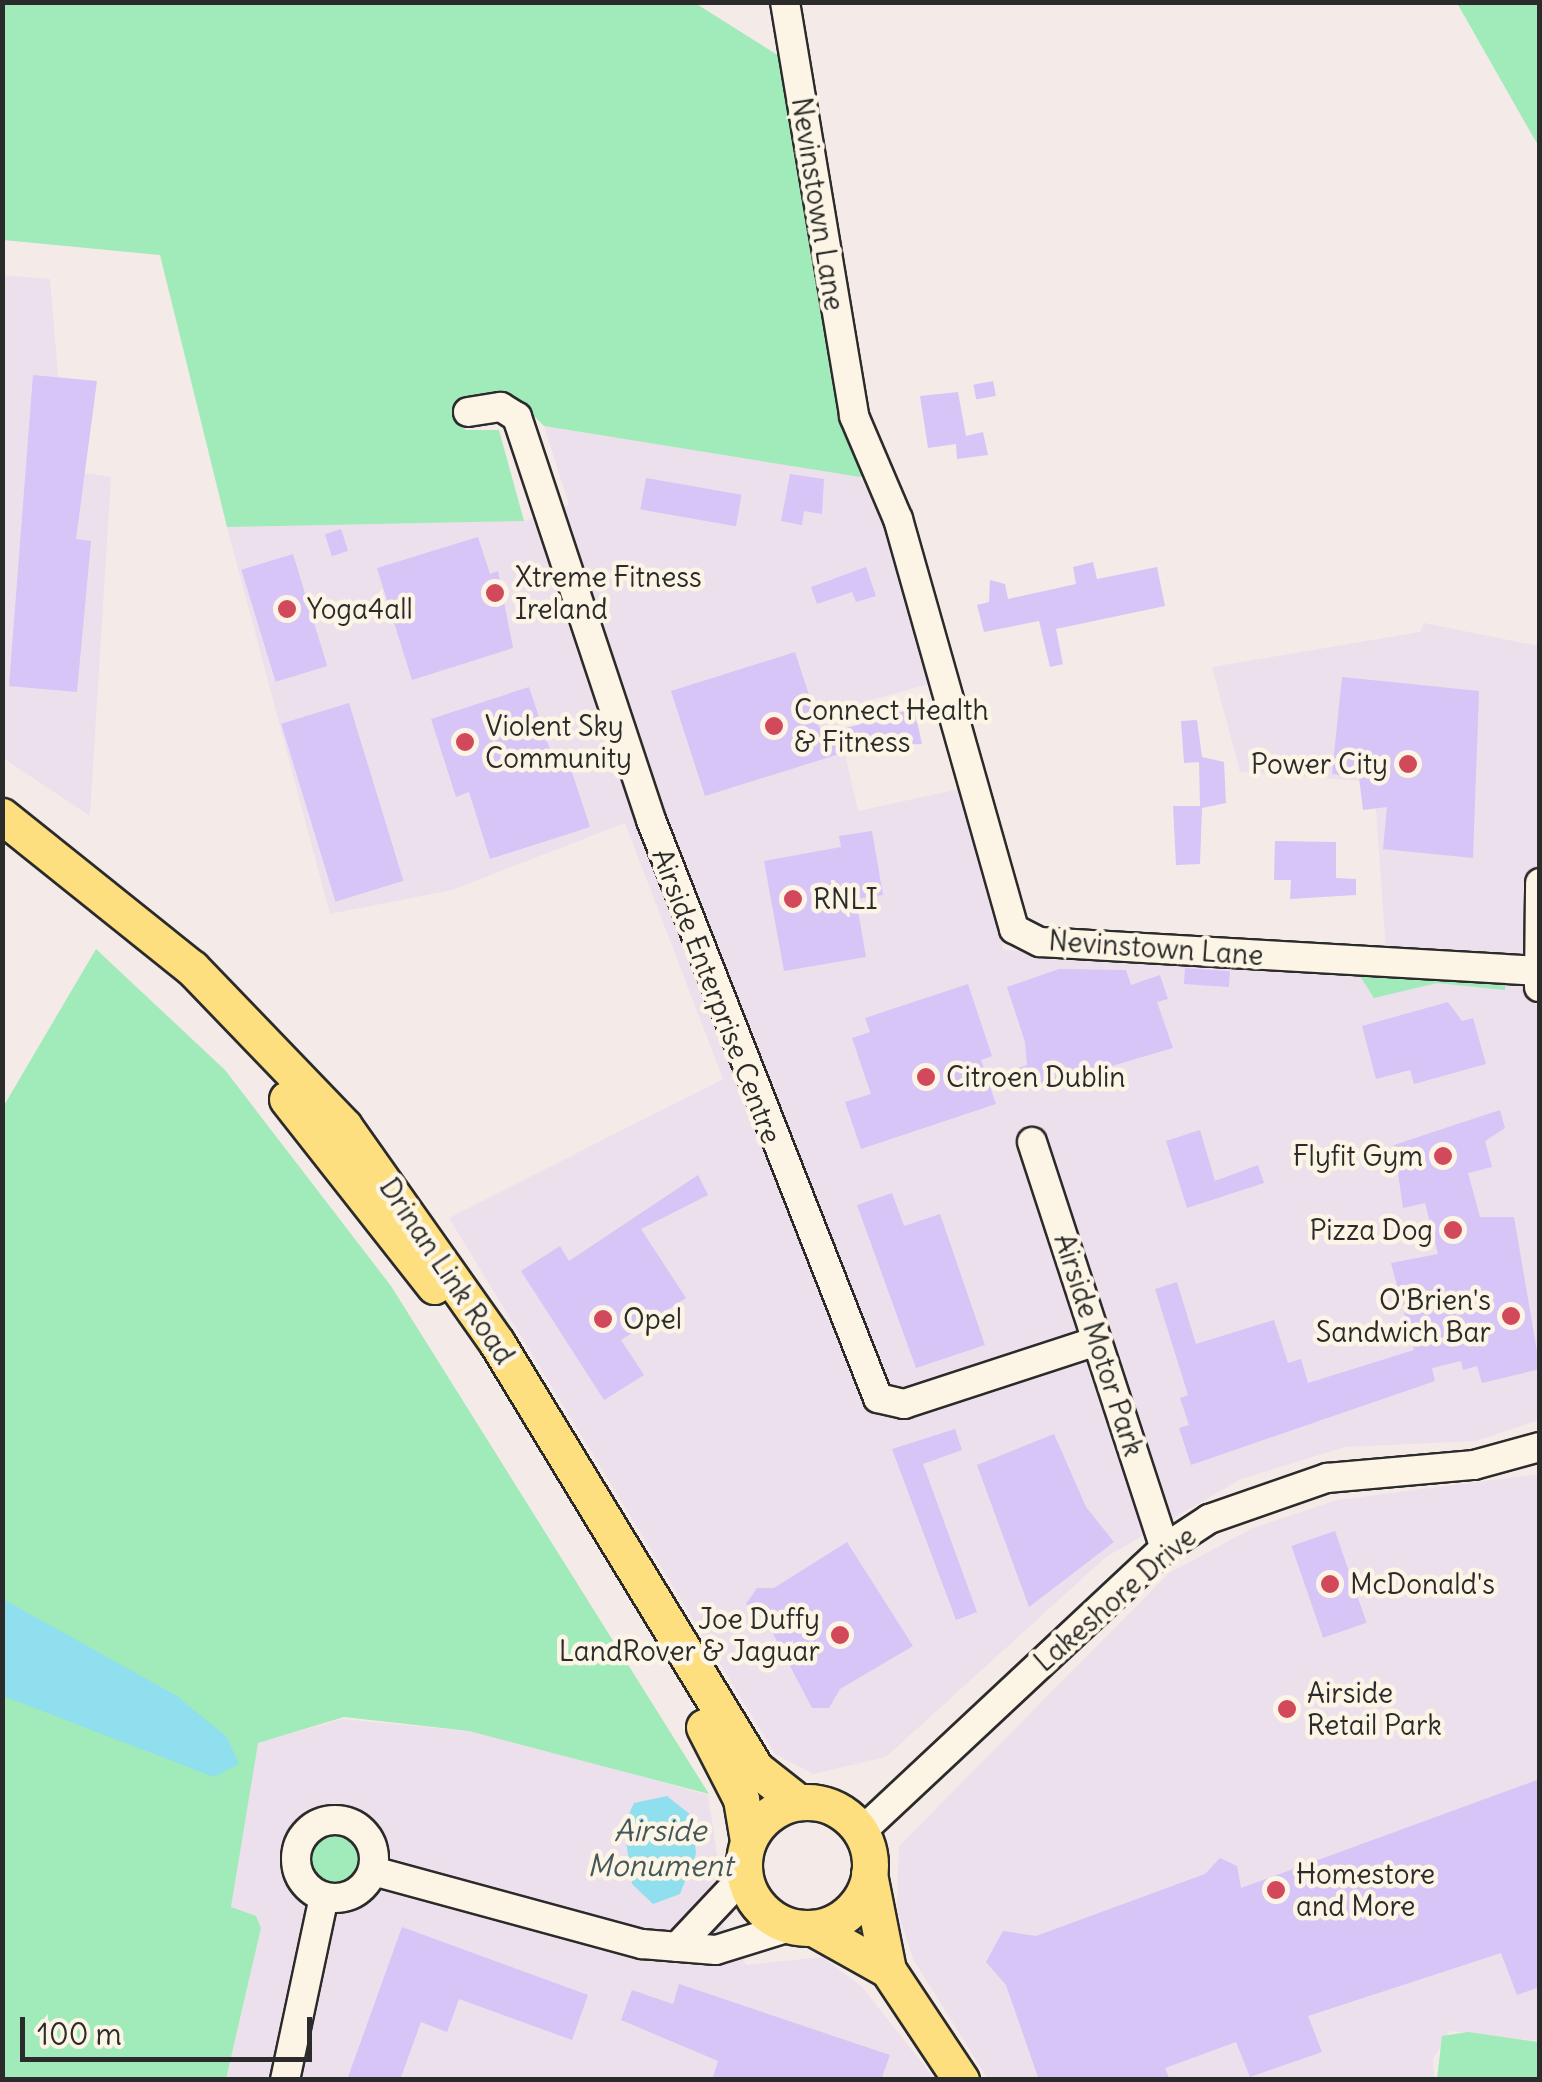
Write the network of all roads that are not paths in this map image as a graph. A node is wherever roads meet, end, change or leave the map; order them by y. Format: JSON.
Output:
{"nodes":[{"id":1,"x":785,"y":2,"type":"edge"},
{"id":2,"x":468,"y":412,"type":"dead end"},
{"id":3,"x":2,"y":816,"type":"edge"},
{"id":4,"x":2,"y":844,"type":"edge"},
{"id":5,"x":1540,"y":883,"type":"edge"},
{"id":6,"x":1538,"y":977,"type":"edge"},
{"id":7,"x":1032,"y":1142,"type":"dead end"},
{"id":8,"x":1097,"y":1342,"type":"junction"},
{"id":9,"x":1540,"y":1447,"type":"edge"},
{"id":10,"x":1165,"y":1548,"type":"junction"},
{"id":11,"x":798,"y":1802,"type":"junction"},
{"id":12,"x":862,"y":1832,"type":"junction"},
{"id":13,"x":746,"y":1858,"type":"junction"},
{"id":14,"x":373,"y":1871,"type":"junction"},
{"id":15,"x":870,"y":1874,"type":"junction"},
{"id":16,"x":324,"y":1898,"type":"junction"},
{"id":17,"x":803,"y":1927,"type":"junction"},
{"id":18,"x":677,"y":1946,"type":"junction"},
{"id":19,"x":888,"y":1970,"type":"junction"},
{"id":20,"x":285,"y":2080,"type":"edge"},
{"id":21,"x":961,"y":2080,"type":"edge"}],
"edges":[{"from":1,"to":6,"type":"street","name":"Nevinstown Lane"},
{"from":2,"to":8,"type":"street","name":"Airside Enterprise Centre"},
{"from":3,"to":11,"type":"main road","name":"Drinan Link Road"},
{"from":4,"to":13,"type":"main road","name":"Drinan Link Road"},
{"from":5,"to":6,"type":"street"},
{"from":7,"to":8,"type":"street","name":"Airside Motor Park"},
{"from":8,"to":10,"type":"street","name":"Airside Motor Park"},
{"from":9,"to":10,"type":"street","name":"Lakeshore Drive"},
{"from":10,"to":12,"type":"street","name":"Lakeshore Drive"},
{"from":11,"to":12,"type":"main road"},
{"from":11,"to":13,"type":"main road"},
{"from":12,"to":15,"type":"main road"},
{"from":13,"to":17,"type":"main road"},
{"from":13,"to":18,"type":"street"},
{"from":14,"to":16,"type":"street"},
{"from":14,"to":16,"type":"street"},
{"from":14,"to":18,"type":"street"},
{"from":15,"to":17,"type":"main road"},
{"from":15,"to":19,"type":"main road"},
{"from":16,"to":20,"type":"street"},
{"from":17,"to":18,"type":"street"},
{"from":17,"to":19,"type":"main road"},
{"from":19,"to":21,"type":"main road"}]}
